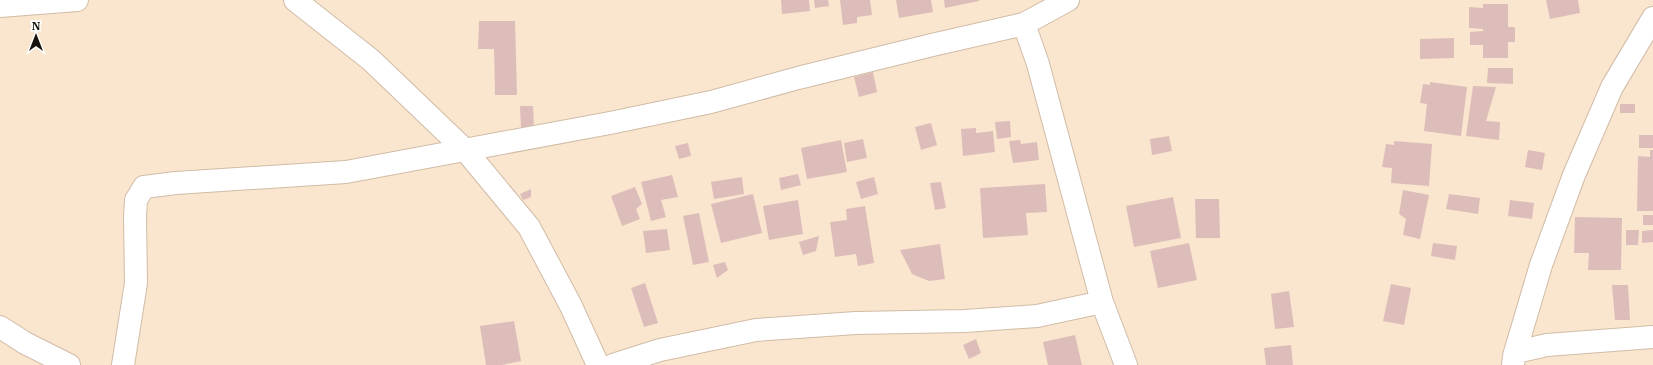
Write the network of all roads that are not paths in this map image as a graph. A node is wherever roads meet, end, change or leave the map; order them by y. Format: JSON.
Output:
{"nodes":[{"id":1,"x":77,"y":0,"type":"edge"},
{"id":2,"x":295,"y":0,"type":"edge"},
{"id":3,"x":1068,"y":0,"type":"edge"},
{"id":4,"x":0,"y":6,"type":"edge"},
{"id":5,"x":1653,"y":18,"type":"edge"},
{"id":6,"x":1024,"y":24,"type":"junction"},
{"id":7,"x":466,"y":151,"type":"junction"},
{"id":8,"x":1102,"y":302,"type":"junction"},
{"id":9,"x":0,"y":327,"type":"edge"},
{"id":10,"x":1653,"y":337,"type":"edge"},
{"id":11,"x":1514,"y":359,"type":"edge"},
{"id":12,"x":69,"y":365,"type":"edge"},
{"id":13,"x":123,"y":365,"type":"edge"},
{"id":14,"x":598,"y":365,"type":"edge"},
{"id":15,"x":613,"y":365,"type":"edge"},
{"id":16,"x":1126,"y":365,"type":"edge"}],
"edges":[{"from":1,"to":4,"type":"street"},
{"from":2,"to":7,"type":"street"},
{"from":3,"to":6,"type":"street"},
{"from":5,"to":11,"type":"street"},
{"from":6,"to":7,"type":"street"},
{"from":6,"to":8,"type":"street"},
{"from":7,"to":13,"type":"street"},
{"from":7,"to":14,"type":"street"},
{"from":8,"to":15,"type":"street"},
{"from":8,"to":16,"type":"street"},
{"from":9,"to":12,"type":"street"},
{"from":10,"to":11,"type":"street"}]}
